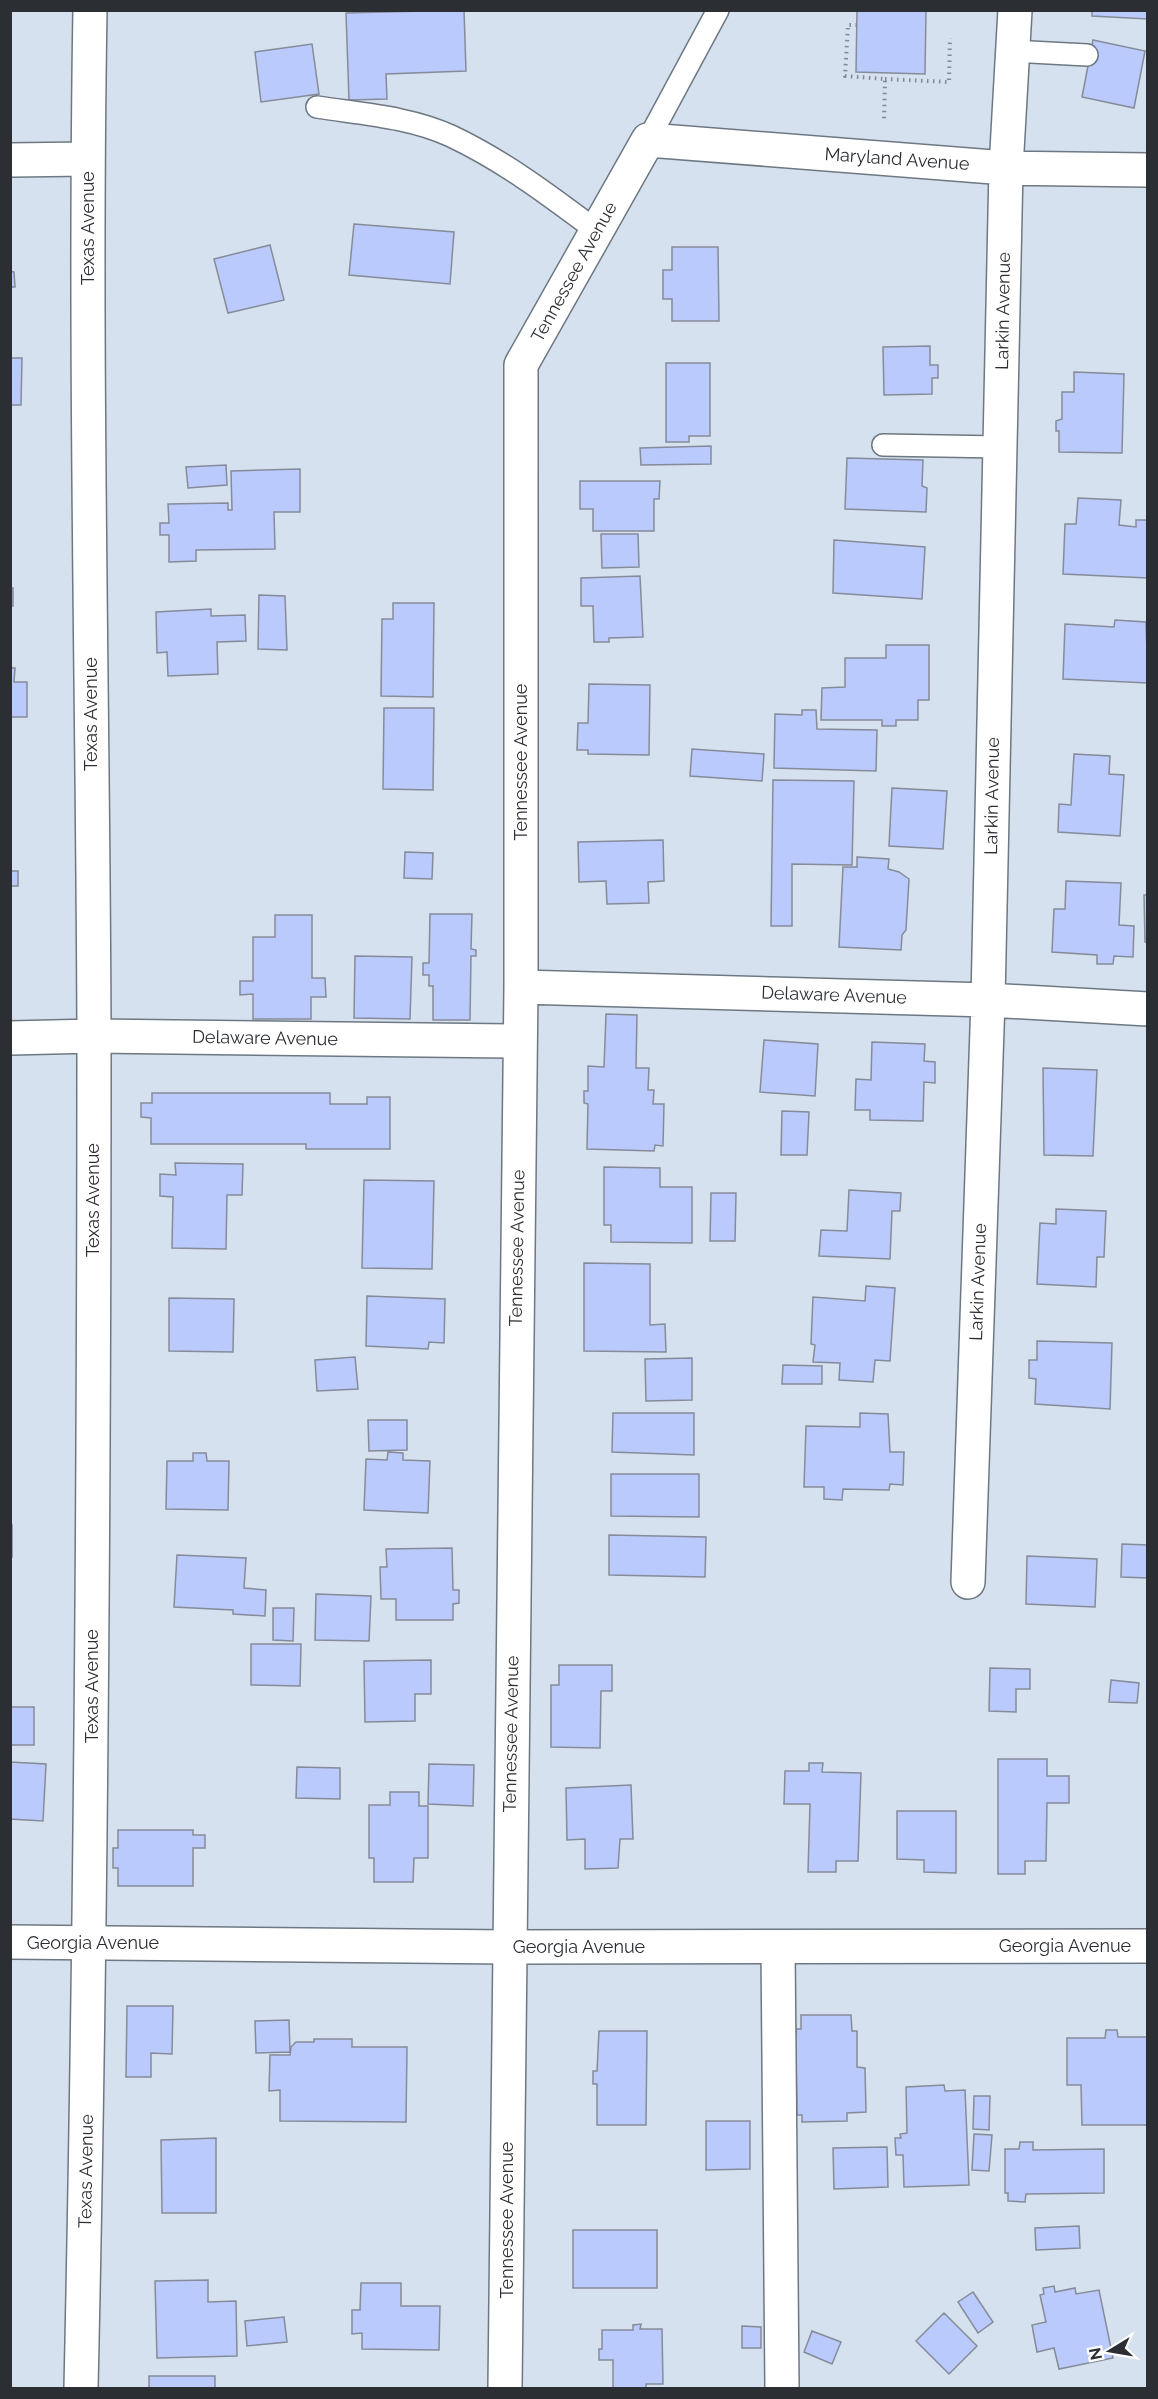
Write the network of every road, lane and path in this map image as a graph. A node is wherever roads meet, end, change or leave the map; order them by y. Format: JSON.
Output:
{"nodes":[{"id":1,"x":90,"y":10,"type":"edge"},
{"id":2,"x":718,"y":10,"type":"edge"},
{"id":3,"x":1015,"y":10,"type":"edge"},
{"id":4,"x":857,"y":25,"type":"dead end"},
{"id":5,"x":950,"y":38,"type":"dead end"},
{"id":6,"x":1013,"y":51,"type":"junction"},
{"id":7,"x":1087,"y":55,"type":"dead end"},
{"id":8,"x":885,"y":79,"type":"junction"},
{"id":9,"x":317,"y":107,"type":"dead end"},
{"id":10,"x":648,"y":140,"type":"junction"},
{"id":11,"x":883,"y":158,"type":"junction"},
{"id":12,"x":87,"y":159,"type":"junction"},
{"id":13,"x":10,"y":160,"type":"edge"},
{"id":14,"x":1006,"y":168,"type":"junction"},
{"id":15,"x":1148,"y":171,"type":"edge"},
{"id":16,"x":597,"y":231,"type":"junction"},
{"id":17,"x":883,"y":445,"type":"dead end"},
{"id":18,"x":1000,"y":447,"type":"junction"},
{"id":19,"x":521,"y":987,"type":"junction"},
{"id":20,"x":988,"y":1000,"type":"junction"},
{"id":21,"x":1148,"y":1009,"type":"edge"},
{"id":22,"x":94,"y":1036,"type":"junction"},
{"id":23,"x":10,"y":1038,"type":"edge"},
{"id":24,"x":520,"y":1041,"type":"junction"},
{"id":25,"x":968,"y":1582,"type":"dead end"},
{"id":26,"x":10,"y":1942,"type":"edge"},
{"id":27,"x":91,"y":1942,"type":"junction"},
{"id":28,"x":1148,"y":1946,"type":"edge"},
{"id":29,"x":508,"y":1947,"type":"junction"},
{"id":30,"x":778,"y":1947,"type":"junction"},
{"id":31,"x":81,"y":2388,"type":"edge"},
{"id":32,"x":505,"y":2388,"type":"edge"},
{"id":33,"x":782,"y":2388,"type":"edge"}],
"edges":[{"from":1,"to":12,"type":"street","name":"Texas Avenue"},
{"from":2,"to":10,"type":"lane"},
{"from":3,"to":6,"type":"street","name":"Larkin Avenue"},
{"from":4,"to":8,"type":"path"},
{"from":5,"to":8,"type":"path"},
{"from":6,"to":7,"type":"lane"},
{"from":6,"to":14,"type":"street","name":"Larkin Avenue"},
{"from":8,"to":11,"type":"path"},
{"from":9,"to":16,"type":"lane"},
{"from":10,"to":11,"type":"street","name":"Maryland Avenue"},
{"from":10,"to":16,"type":"street","name":"Tennessee Avenue"},
{"from":11,"to":14,"type":"street","name":"Maryland Avenue"},
{"from":12,"to":13,"type":"street"},
{"from":12,"to":22,"type":"street","name":"Texas Avenue"},
{"from":14,"to":15,"type":"street","name":"Maryland Avenue"},
{"from":14,"to":18,"type":"street","name":"Larkin Avenue"},
{"from":16,"to":19,"type":"street","name":"Tennessee Avenue"},
{"from":17,"to":18,"type":"lane"},
{"from":18,"to":20,"type":"street","name":"Larkin Avenue"},
{"from":19,"to":20,"type":"street","name":"Delaware Avenue"},
{"from":19,"to":24,"type":"street","name":"Tennessee Avenue"},
{"from":20,"to":21,"type":"street","name":"Delaware Avenue"},
{"from":20,"to":25,"type":"street","name":"Larkin Avenue"},
{"from":22,"to":23,"type":"street","name":"Delaware Avenue"},
{"from":22,"to":24,"type":"street","name":"Delaware Avenue"},
{"from":22,"to":27,"type":"street","name":"Texas Avenue"},
{"from":24,"to":29,"type":"street","name":"Tennessee Avenue"},
{"from":26,"to":27,"type":"street","name":"Georgia Avenue"},
{"from":27,"to":29,"type":"street","name":"Georgia Avenue"},
{"from":27,"to":31,"type":"street","name":"Texas Avenue"},
{"from":28,"to":30,"type":"street","name":"Georgia Avenue"},
{"from":29,"to":30,"type":"street","name":"Georgia Avenue"},
{"from":29,"to":32,"type":"street","name":"Tennessee Avenue"},
{"from":30,"to":33,"type":"street"}]}
